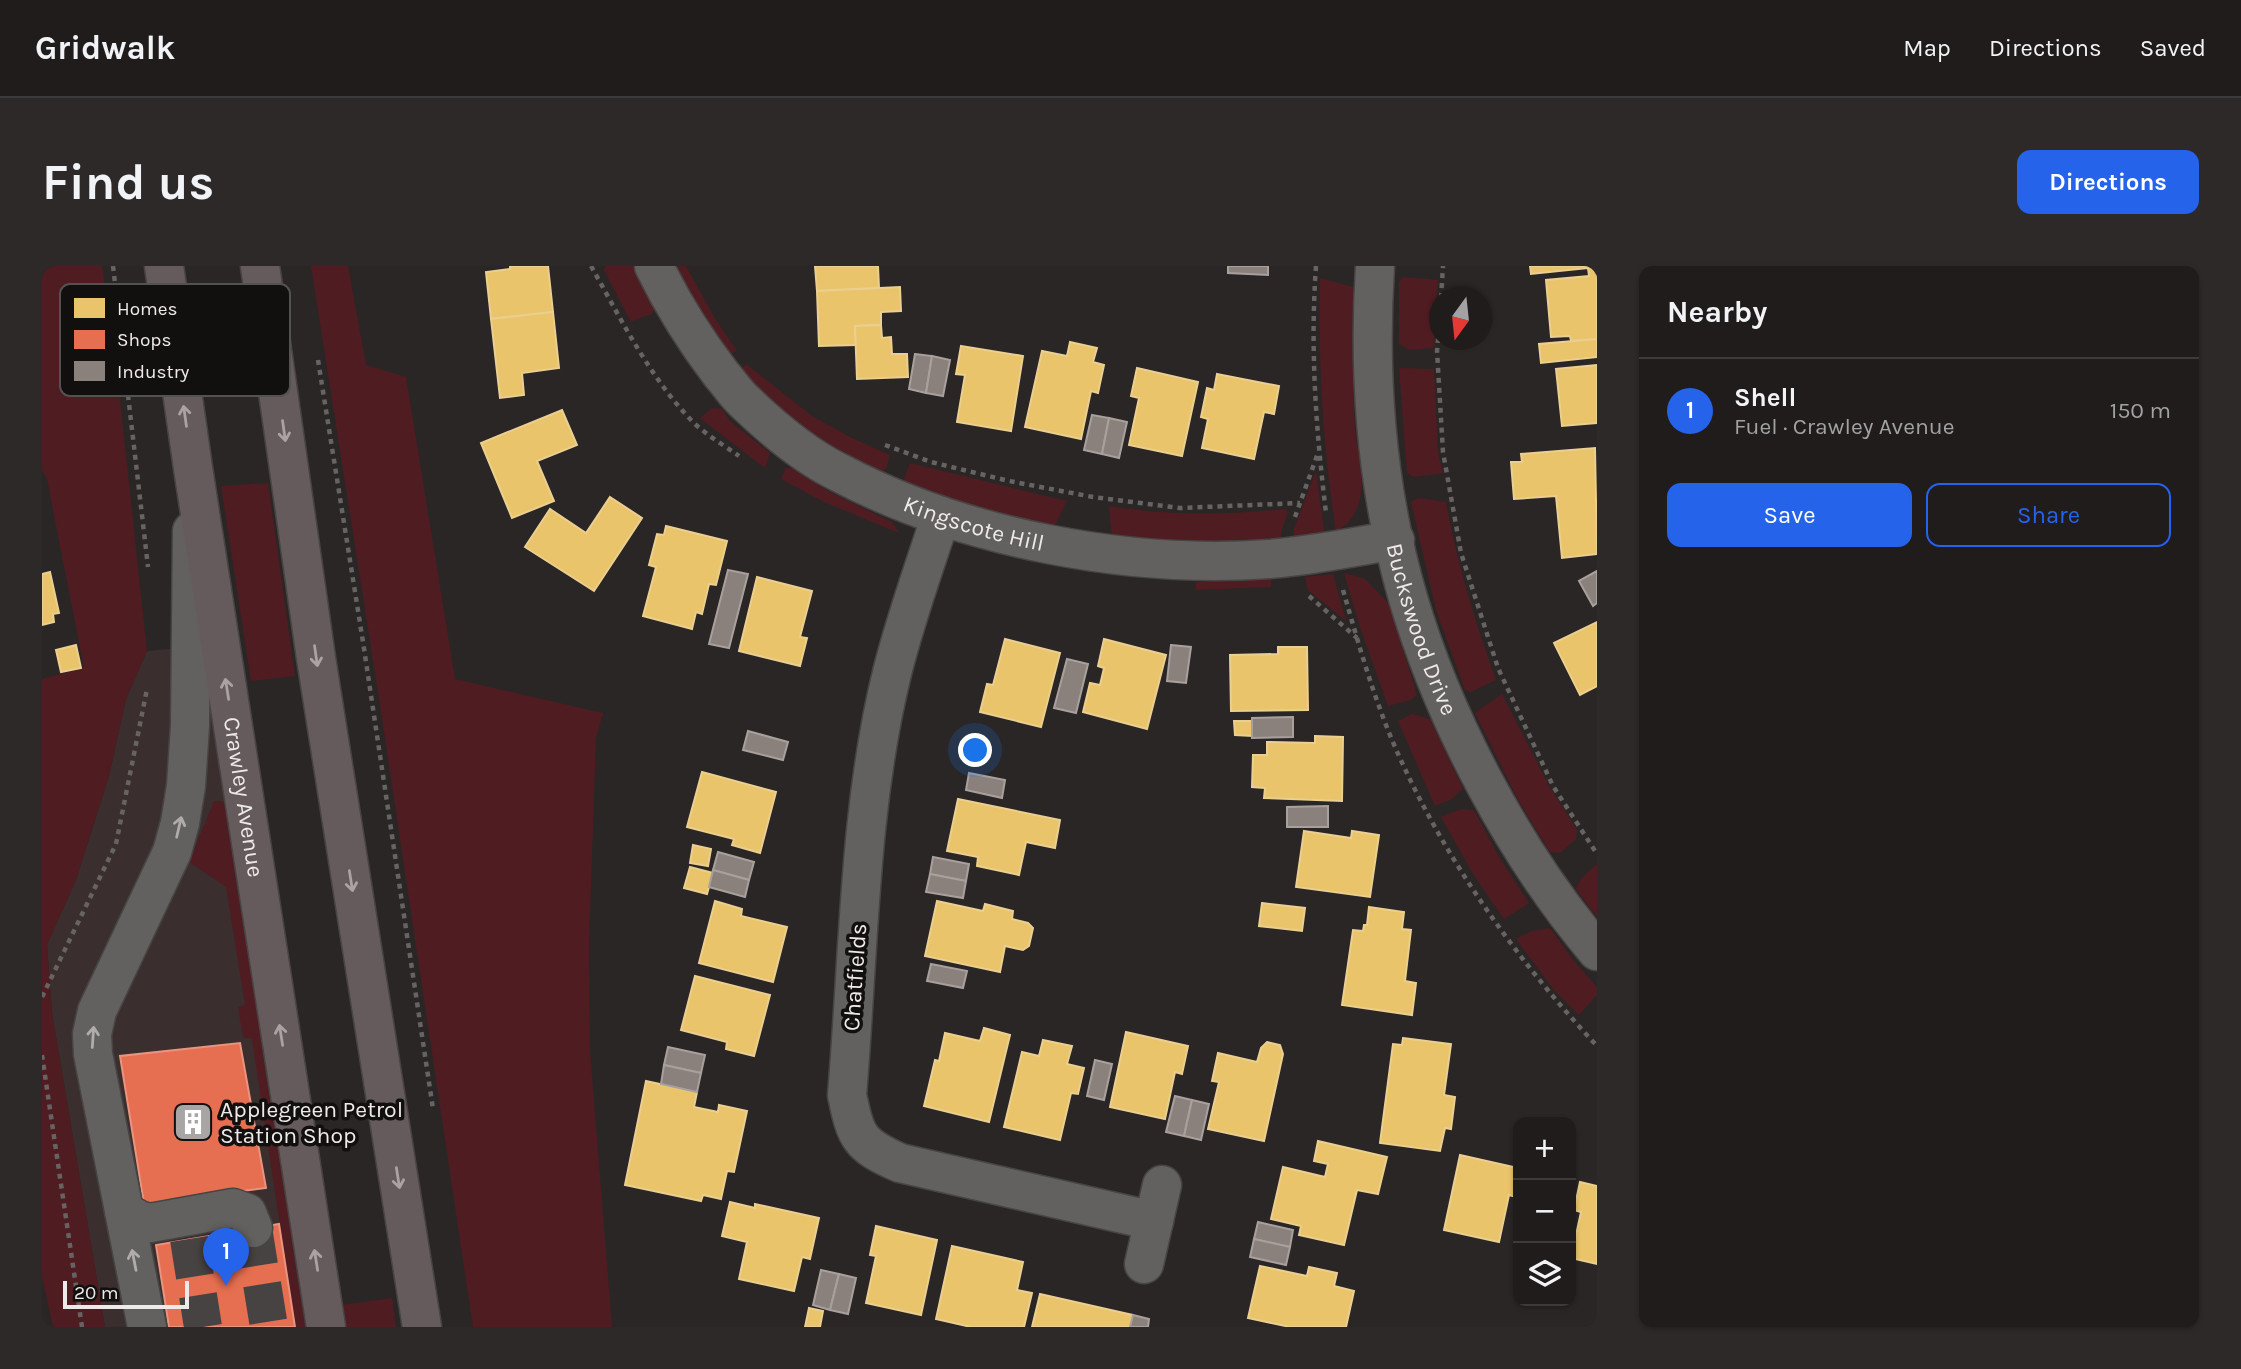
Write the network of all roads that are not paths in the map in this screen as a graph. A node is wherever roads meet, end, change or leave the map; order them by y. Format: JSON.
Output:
{"nodes":[{"id":1,"x":164,"y":266,"type":"edge"},
{"id":2,"x":260,"y":266,"type":"edge"},
{"id":3,"x":654,"y":266,"type":"edge"},
{"id":4,"x":1376,"y":266,"type":"edge"},
{"id":5,"x":166,"y":284,"type":"edge"},
{"id":6,"x":263,"y":284,"type":"edge"},
{"id":7,"x":182,"y":396,"type":"edge"},
{"id":8,"x":279,"y":396,"type":"edge"},
{"id":9,"x":192,"y":468,"type":"junction"},
{"id":10,"x":941,"y":516,"type":"junction"},
{"id":11,"x":1395,"y":540,"type":"junction"},
{"id":12,"x":1597,"y":951,"type":"edge"},
{"id":13,"x":124,"y":1211,"type":"junction"},
{"id":14,"x":253,"y":1228,"type":"tunnel mouth"},
{"id":15,"x":1144,"y":1264,"type":"dead end"},
{"id":16,"x":147,"y":1327,"type":"edge"},
{"id":17,"x":326,"y":1327,"type":"edge"},
{"id":18,"x":422,"y":1327,"type":"edge"}],
"edges":[{"from":5,"to":1,"type":"main road","name":"Crawley Avenue","one_way":true},
{"from":2,"to":6,"type":"main road","one_way":true},
{"from":3,"to":10,"type":"street","name":"Kingscote Hill"},
{"from":4,"to":11,"type":"street","name":"Buckswood Drive"},
{"from":9,"to":7,"type":"main road","name":"Crawley Avenue","one_way":true},
{"from":8,"to":18,"type":"main road","one_way":true},
{"from":13,"to":9,"type":"street","one_way":true},
{"from":17,"to":9,"type":"main road","name":"Crawley Avenue","one_way":true},
{"from":10,"to":11,"type":"street","name":"Kingscote Hill"},
{"from":10,"to":15,"type":"street","name":"Chatfields"},
{"from":11,"to":12,"type":"street","name":"Buckswood Drive"},
{"from":13,"to":14,"type":"street"},
{"from":16,"to":13,"type":"street","one_way":true}]}
